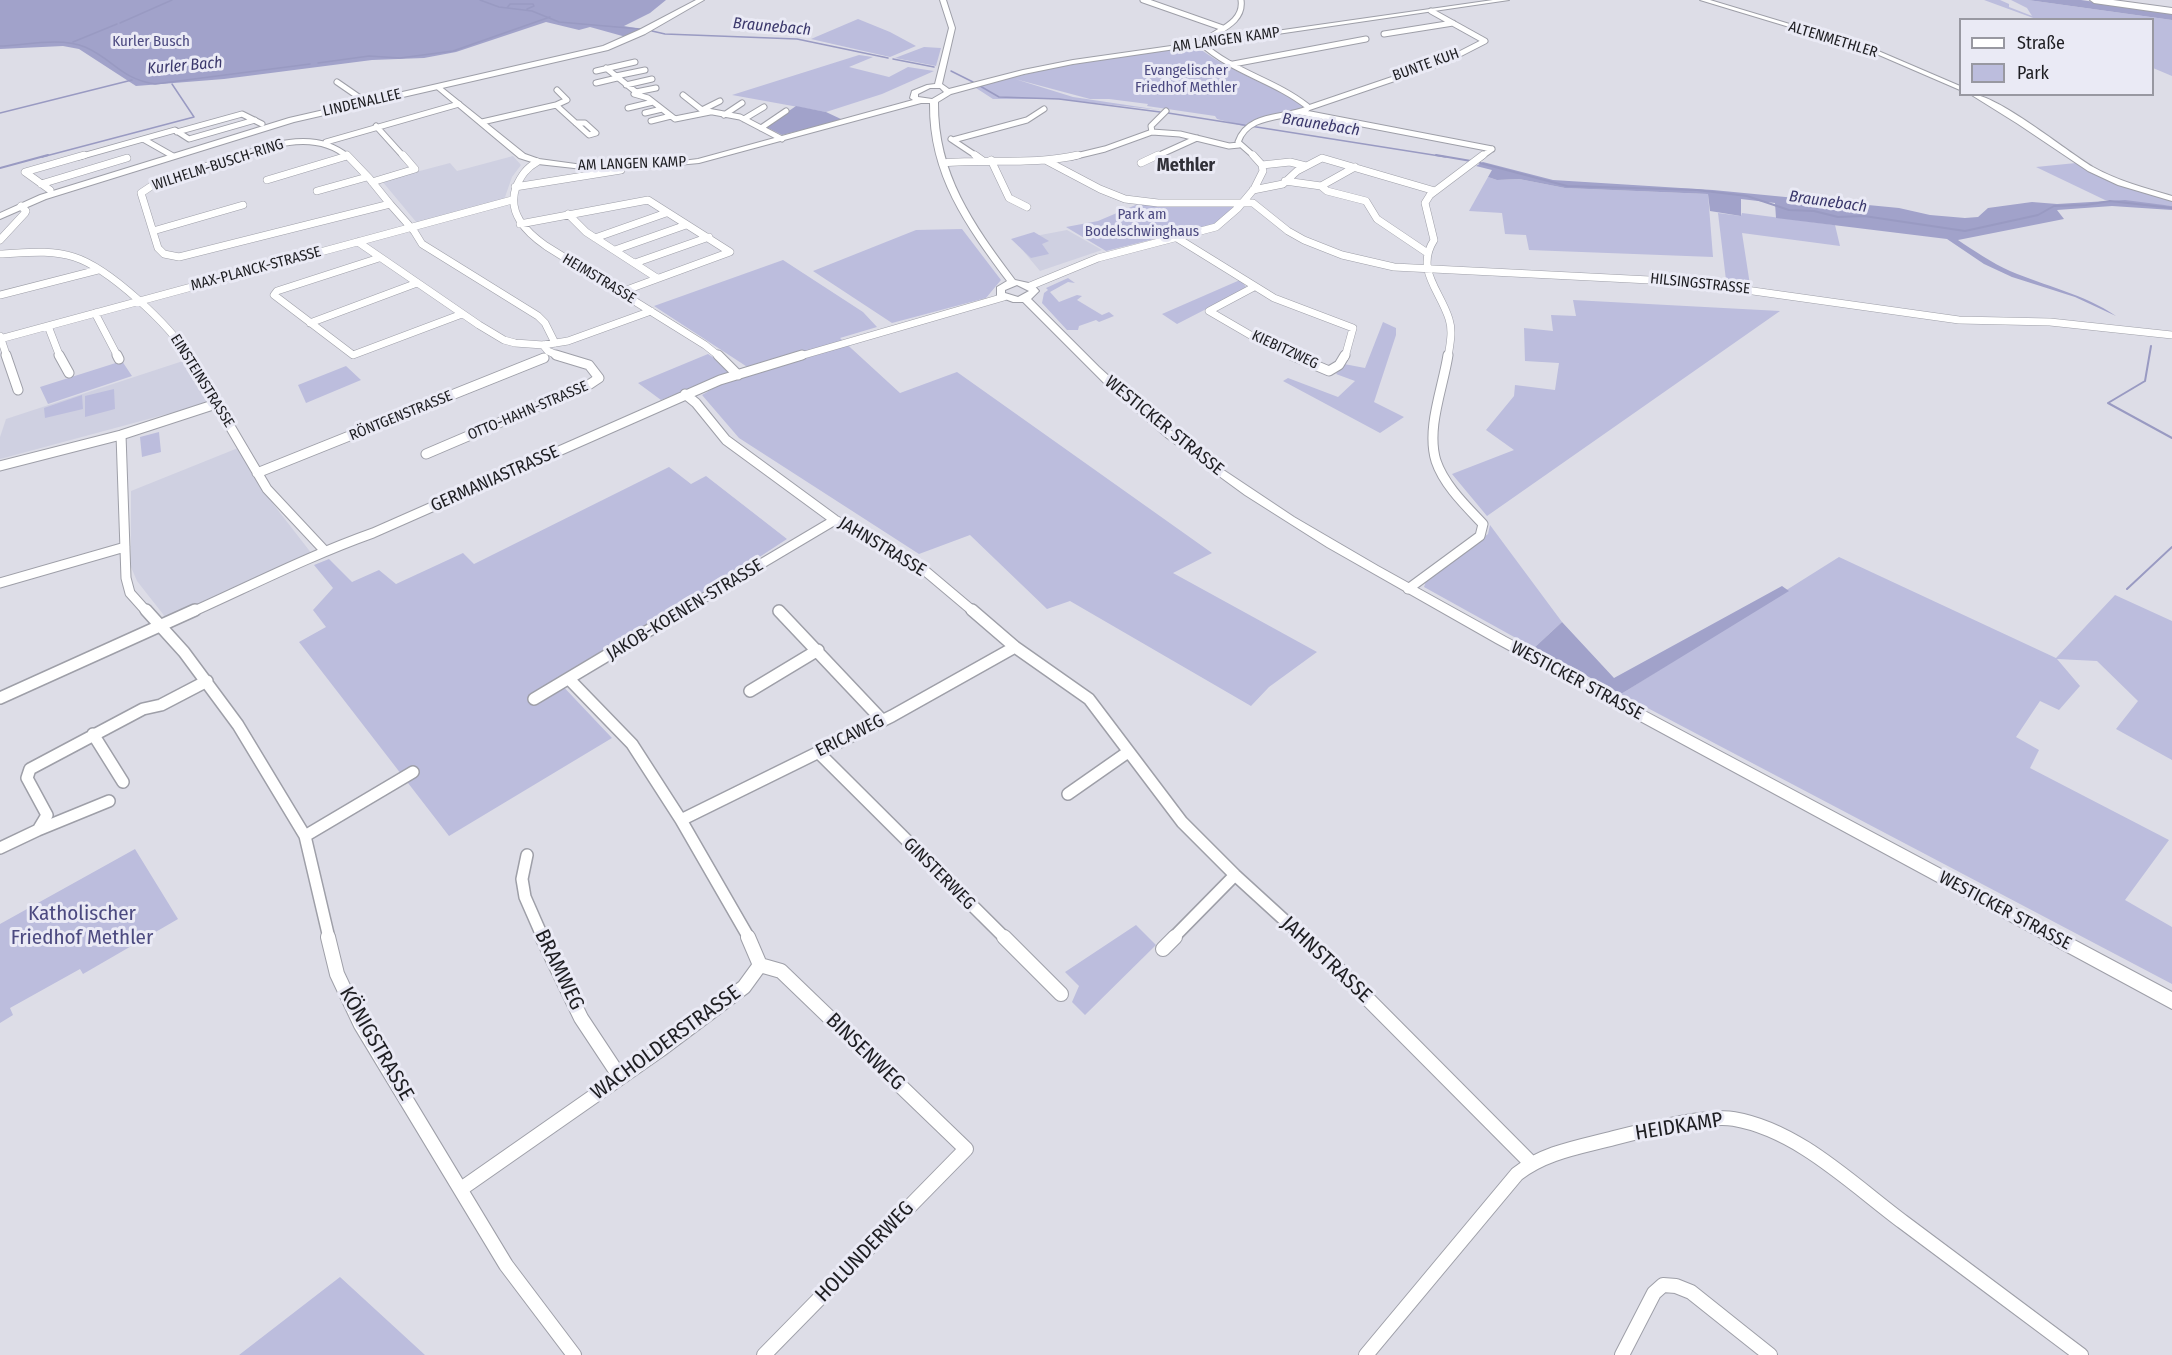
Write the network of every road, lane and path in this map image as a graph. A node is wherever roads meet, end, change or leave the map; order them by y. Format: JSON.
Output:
{"nodes":[{"id":1,"x":701,"y":0,"type":"edge"},
{"id":2,"x":944,"y":0,"type":"edge"},
{"id":3,"x":1143,"y":0,"type":"edge"},
{"id":4,"x":1241,"y":0,"type":"edge"},
{"id":5,"x":1506,"y":0,"type":"edge"},
{"id":6,"x":1703,"y":0,"type":"edge"},
{"id":7,"x":2094,"y":0,"type":"edge"},
{"id":8,"x":2119,"y":0,"type":"edge"},
{"id":9,"x":2172,"y":9,"type":"edge"},
{"id":10,"x":1431,"y":11,"type":"junction"},
{"id":11,"x":1453,"y":24,"type":"junction"},
{"id":12,"x":1223,"y":28,"type":"junction"},
{"id":13,"x":1384,"y":34,"type":"dead end"},
{"id":14,"x":1366,"y":39,"type":"dead end"},
{"id":15,"x":1211,"y":42,"type":"junction"},
{"id":16,"x":1201,"y":43,"type":"junction"},
{"id":17,"x":635,"y":62,"type":"dead end"},
{"id":18,"x":1228,"y":66,"type":"junction"},
{"id":19,"x":606,"y":68,"type":"junction"},
{"id":20,"x":645,"y":70,"type":"dead end"},
{"id":21,"x":596,"y":71,"type":"dead end"},
{"id":22,"x":617,"y":77,"type":"junction"},
{"id":23,"x":652,"y":79,"type":"dead end"},
{"id":24,"x":338,"y":82,"type":"dead end"},
{"id":25,"x":596,"y":83,"type":"dead end"},
{"id":26,"x":626,"y":85,"type":"junction"},
{"id":27,"x":437,"y":86,"type":"junction"},
{"id":28,"x":938,"y":86,"type":"junction"},
{"id":29,"x":656,"y":88,"type":"dead end"},
{"id":30,"x":1959,"y":88,"type":"edge"},
{"id":31,"x":557,"y":90,"type":"dead end"},
{"id":32,"x":636,"y":92,"type":"junction"},
{"id":33,"x":948,"y":92,"type":"junction"},
{"id":34,"x":683,"y":95,"type":"dead end"},
{"id":35,"x":1976,"y":96,"type":"edge"},
{"id":36,"x":720,"y":101,"type":"dead end"},
{"id":37,"x":918,"y":101,"type":"junction"},
{"id":38,"x":934,"y":101,"type":"junction"},
{"id":39,"x":366,"y":102,"type":"junction"},
{"id":40,"x":653,"y":102,"type":"junction"},
{"id":41,"x":742,"y":103,"type":"dead end"},
{"id":42,"x":459,"y":104,"type":"junction"},
{"id":43,"x":556,"y":105,"type":"junction"},
{"id":44,"x":764,"y":107,"type":"dead end"},
{"id":45,"x":628,"y":108,"type":"dead end"},
{"id":46,"x":1308,"y":108,"type":"junction"},
{"id":47,"x":662,"y":109,"type":"junction"},
{"id":48,"x":702,"y":110,"type":"junction"},
{"id":49,"x":1044,"y":110,"type":"dead end"},
{"id":50,"x":786,"y":111,"type":"dead end"},
{"id":51,"x":1166,"y":111,"type":"dead end"},
{"id":52,"x":710,"y":112,"type":"junction"},
{"id":53,"x":1300,"y":112,"type":"junction"},
{"id":54,"x":645,"y":113,"type":"dead end"},
{"id":55,"x":724,"y":115,"type":"junction"},
{"id":56,"x":671,"y":116,"type":"junction"},
{"id":57,"x":744,"y":119,"type":"junction"},
{"id":58,"x":255,"y":120,"type":"junction"},
{"id":59,"x":651,"y":121,"type":"dead end"},
{"id":60,"x":482,"y":122,"type":"junction"},
{"id":61,"x":576,"y":123,"type":"dead end"},
{"id":62,"x":262,"y":124,"type":"dead end"},
{"id":63,"x":375,"y":126,"type":"junction"},
{"id":64,"x":761,"y":128,"type":"junction"},
{"id":65,"x":177,"y":132,"type":"junction"},
{"id":66,"x":1152,"y":132,"type":"junction"},
{"id":67,"x":1197,"y":138,"type":"junction"},
{"id":68,"x":143,"y":139,"type":"junction"},
{"id":69,"x":189,"y":139,"type":"junction"},
{"id":70,"x":782,"y":139,"type":"junction"},
{"id":71,"x":326,"y":142,"type":"junction"},
{"id":72,"x":1239,"y":145,"type":"junction"},
{"id":73,"x":202,"y":147,"type":"junction"},
{"id":74,"x":113,"y":148,"type":"junction"},
{"id":75,"x":173,"y":156,"type":"junction"},
{"id":76,"x":347,"y":156,"type":"junction"},
{"id":77,"x":127,"y":158,"type":"junction"},
{"id":78,"x":982,"y":160,"type":"junction"},
{"id":79,"x":991,"y":160,"type":"junction"},
{"id":80,"x":1047,"y":161,"type":"junction"},
{"id":81,"x":537,"y":162,"type":"junction"},
{"id":82,"x":943,"y":163,"type":"junction"},
{"id":83,"x":1141,"y":163,"type":"dead end"},
{"id":84,"x":137,"y":164,"type":"dead end"},
{"id":85,"x":1262,"y":165,"type":"junction"},
{"id":86,"x":1306,"y":166,"type":"junction"},
{"id":87,"x":1355,"y":167,"type":"junction"},
{"id":88,"x":621,"y":170,"type":"dead end"},
{"id":89,"x":370,"y":179,"type":"junction"},
{"id":90,"x":267,"y":180,"type":"dead end"},
{"id":91,"x":1285,"y":182,"type":"junction"},
{"id":92,"x":41,"y":184,"type":"junction"},
{"id":93,"x":1321,"y":186,"type":"junction"},
{"id":94,"x":515,"y":187,"type":"junction"},
{"id":95,"x":1253,"y":189,"type":"junction"},
{"id":96,"x":50,"y":190,"type":"dead end"},
{"id":97,"x":317,"y":191,"type":"dead end"},
{"id":98,"x":1435,"y":191,"type":"junction"},
{"id":99,"x":2172,"y":199,"type":"edge"},
{"id":100,"x":512,"y":200,"type":"junction"},
{"id":101,"x":1243,"y":201,"type":"junction"},
{"id":102,"x":390,"y":204,"type":"junction"},
{"id":103,"x":243,"y":205,"type":"dead end"},
{"id":104,"x":21,"y":206,"type":"junction"},
{"id":105,"x":1027,"y":207,"type":"dead end"},
{"id":106,"x":666,"y":213,"type":"junction"},
{"id":107,"x":568,"y":214,"type":"junction"},
{"id":108,"x":0,"y":216,"type":"edge"},
{"id":109,"x":520,"y":224,"type":"junction"},
{"id":110,"x":686,"y":225,"type":"junction"},
{"id":111,"x":411,"y":227,"type":"junction"},
{"id":112,"x":153,"y":231,"type":"junction"},
{"id":113,"x":709,"y":237,"type":"junction"},
{"id":114,"x":595,"y":238,"type":"junction"},
{"id":115,"x":1177,"y":238,"type":"junction"},
{"id":116,"x":0,"y":240,"type":"edge"},
{"id":117,"x":358,"y":242,"type":"junction"},
{"id":118,"x":615,"y":250,"type":"junction"},
{"id":119,"x":1426,"y":252,"type":"junction"},
{"id":120,"x":0,"y":255,"type":"edge"},
{"id":121,"x":379,"y":258,"type":"junction"},
{"id":122,"x":635,"y":263,"type":"junction"},
{"id":123,"x":1427,"y":269,"type":"junction"},
{"id":124,"x":98,"y":270,"type":"junction"},
{"id":125,"x":657,"y":278,"type":"junction"},
{"id":126,"x":417,"y":283,"type":"junction"},
{"id":127,"x":1013,"y":283,"type":"junction"},
{"id":128,"x":1254,"y":288,"type":"junction"},
{"id":129,"x":621,"y":292,"type":"junction"},
{"id":130,"x":1028,"y":292,"type":"junction"},
{"id":131,"x":0,"y":295,"type":"edge"},
{"id":132,"x":1004,"y":297,"type":"junction"},
{"id":133,"x":141,"y":301,"type":"junction"},
{"id":134,"x":651,"y":311,"type":"junction"},
{"id":135,"x":95,"y":313,"type":"junction"},
{"id":136,"x":462,"y":314,"type":"junction"},
{"id":137,"x":310,"y":323,"type":"junction"},
{"id":138,"x":48,"y":326,"type":"junction"},
{"id":139,"x":2172,"y":335,"type":"edge"},
{"id":140,"x":0,"y":338,"type":"edge"},
{"id":141,"x":555,"y":343,"type":"junction"},
{"id":142,"x":543,"y":345,"type":"junction"},
{"id":143,"x":544,"y":358,"type":"dead end"},
{"id":144,"x":119,"y":359,"type":"dead end"},
{"id":145,"x":69,"y":373,"type":"dead end"},
{"id":146,"x":738,"y":375,"type":"junction"},
{"id":147,"x":18,"y":390,"type":"dead end"},
{"id":148,"x":686,"y":394,"type":"junction"},
{"id":149,"x":216,"y":404,"type":"junction"},
{"id":150,"x":121,"y":435,"type":"junction"},
{"id":151,"x":426,"y":454,"type":"dead end"},
{"id":152,"x":0,"y":466,"type":"edge"},
{"id":153,"x":257,"y":473,"type":"junction"},
{"id":154,"x":836,"y":520,"type":"junction"},
{"id":155,"x":125,"y":547,"type":"junction"},
{"id":156,"x":324,"y":550,"type":"junction"},
{"id":157,"x":0,"y":584,"type":"edge"},
{"id":158,"x":1407,"y":589,"type":"junction"},
{"id":159,"x":779,"y":611,"type":"dead end"},
{"id":160,"x":162,"y":626,"type":"junction"},
{"id":161,"x":1015,"y":647,"type":"junction"},
{"id":162,"x":818,"y":650,"type":"junction"},
{"id":163,"x":569,"y":679,"type":"junction"},
{"id":164,"x":207,"y":681,"type":"junction"},
{"id":165,"x":750,"y":691,"type":"dead end"},
{"id":166,"x":0,"y":698,"type":"edge"},
{"id":167,"x":534,"y":699,"type":"dead end"},
{"id":168,"x":882,"y":720,"type":"junction"},
{"id":169,"x":93,"y":734,"type":"junction"},
{"id":170,"x":818,"y":752,"type":"junction"},
{"id":171,"x":1128,"y":752,"type":"junction"},
{"id":172,"x":413,"y":772,"type":"dead end"},
{"id":173,"x":123,"y":782,"type":"dead end"},
{"id":174,"x":1068,"y":794,"type":"dead end"},
{"id":175,"x":110,"y":801,"type":"dead end"},
{"id":176,"x":681,"y":820,"type":"junction"},
{"id":177,"x":39,"y":830,"type":"junction"},
{"id":178,"x":305,"y":836,"type":"junction"},
{"id":179,"x":0,"y":848,"type":"edge"},
{"id":180,"x":527,"y":855,"type":"dead end"},
{"id":181,"x":1235,"y":875,"type":"junction"},
{"id":182,"x":1163,"y":949,"type":"dead end"},
{"id":183,"x":760,"y":965,"type":"junction"},
{"id":184,"x":1061,"y":994,"type":"dead end"},
{"id":185,"x":2172,"y":1001,"type":"edge"},
{"id":186,"x":620,"y":1077,"type":"junction"},
{"id":187,"x":966,"y":1149,"type":"joint"},
{"id":188,"x":1531,"y":1163,"type":"junction"},
{"id":189,"x":461,"y":1189,"type":"junction"},
{"id":190,"x":574,"y":1355,"type":"edge"},
{"id":191,"x":764,"y":1355,"type":"edge"},
{"id":192,"x":1365,"y":1355,"type":"edge"},
{"id":193,"x":1622,"y":1355,"type":"edge"},
{"id":194,"x":1770,"y":1355,"type":"edge"},
{"id":195,"x":2081,"y":1355,"type":"edge"}],
"edges":[{"from":1,"to":27,"type":"main road","name":"LINDENALLEE"},
{"from":2,"to":28,"type":"street"},
{"from":3,"to":12,"type":"street"},
{"from":4,"to":12,"type":"street"},
{"from":5,"to":10,"type":"street","name":"AM LANGEN KAMP"},
{"from":6,"to":30,"type":"street","name":"ALTENMETHLER"},
{"from":7,"to":9,"type":"highway"},
{"from":8,"to":9,"type":"highway"},
{"from":10,"to":11,"type":"street","name":"BUNTE KUH"},
{"from":10,"to":15,"type":"street","name":"AM LANGEN KAMP"},
{"from":11,"to":13,"type":"street"},
{"from":11,"to":46,"type":"street","name":"BUNTE KUH"},
{"from":12,"to":15,"type":"street"},
{"from":14,"to":18,"type":"street"},
{"from":15,"to":16,"type":"street","name":"AM LANGEN KAMP"},
{"from":16,"to":18,"type":"street"},
{"from":16,"to":33,"type":"street","name":"AM LANGEN KAMP"},
{"from":17,"to":19,"type":"street"},
{"from":18,"to":46,"type":"street"},
{"from":19,"to":21,"type":"street"},
{"from":19,"to":22,"type":"street"},
{"from":20,"to":22,"type":"street"},
{"from":22,"to":25,"type":"street"},
{"from":22,"to":26,"type":"street"},
{"from":23,"to":26,"type":"street"},
{"from":24,"to":39,"type":"street"},
{"from":26,"to":32,"type":"street"},
{"from":27,"to":39,"type":"main road","name":"LINDENALLEE"},
{"from":27,"to":42,"type":"street","name":"AM LANGEN KAMP"},
{"from":28,"to":33,"type":"street"},
{"from":28,"to":37,"type":"street"},
{"from":29,"to":32,"type":"street"},
{"from":31,"to":43,"type":"street"},
{"from":32,"to":40,"type":"street"},
{"from":33,"to":38,"type":"street"},
{"from":34,"to":48,"type":"street"},
{"from":35,"to":99,"type":"street"},
{"from":36,"to":48,"type":"street"},
{"from":37,"to":38,"type":"street"},
{"from":37,"to":70,"type":"street","name":"AM LANGEN KAMP"},
{"from":38,"to":82,"type":"street"},
{"from":39,"to":73,"type":"main road","name":"LINDENALLEE"},
{"from":40,"to":45,"type":"street"},
{"from":40,"to":47,"type":"street"},
{"from":41,"to":55,"type":"street"},
{"from":42,"to":60,"type":"street","name":"AM LANGEN KAMP"},
{"from":42,"to":63,"type":"street"},
{"from":43,"to":60,"type":"street"},
{"from":43,"to":61,"type":"street"},
{"from":44,"to":57,"type":"street"},
{"from":46,"to":53,"type":"street"},
{"from":47,"to":54,"type":"street"},
{"from":47,"to":56,"type":"street"},
{"from":48,"to":52,"type":"street"},
{"from":49,"to":78,"type":"street"},
{"from":50,"to":64,"type":"street"},
{"from":51,"to":66,"type":"street"},
{"from":52,"to":55,"type":"street"},
{"from":52,"to":56,"type":"street"},
{"from":53,"to":72,"type":"street"},
{"from":53,"to":98,"type":"street"},
{"from":55,"to":57,"type":"street"},
{"from":56,"to":59,"type":"street"},
{"from":57,"to":64,"type":"street"},
{"from":58,"to":62,"type":"street"},
{"from":58,"to":65,"type":"street"},
{"from":58,"to":69,"type":"street"},
{"from":60,"to":81,"type":"street","name":"AM LANGEN KAMP"},
{"from":63,"to":71,"type":"street"},
{"from":63,"to":89,"type":"street"},
{"from":64,"to":70,"type":"street"},
{"from":65,"to":68,"type":"street"},
{"from":65,"to":69,"type":"street"},
{"from":66,"to":67,"type":"street"},
{"from":66,"to":80,"type":"street"},
{"from":67,"to":72,"type":"street"},
{"from":67,"to":83,"type":"street"},
{"from":68,"to":74,"type":"street"},
{"from":68,"to":75,"type":"street"},
{"from":69,"to":73,"type":"street"},
{"from":70,"to":81,"type":"street","name":"AM LANGEN KAMP"},
{"from":71,"to":76,"type":"street"},
{"from":71,"to":112,"type":"street","name":"WILHELM-BUSCH-RING"},
{"from":72,"to":85,"type":"street"},
{"from":73,"to":75,"type":"main road","name":"LINDENALLEE"},
{"from":74,"to":77,"type":"street"},
{"from":74,"to":92,"type":"street"},
{"from":75,"to":104,"type":"main road","name":"LINDENALLEE"},
{"from":76,"to":89,"type":"street"},
{"from":76,"to":90,"type":"street"},
{"from":77,"to":84,"type":"street"},
{"from":77,"to":92,"type":"street"},
{"from":78,"to":79,"type":"street"},
{"from":78,"to":82,"type":"street"},
{"from":79,"to":80,"type":"street"},
{"from":79,"to":105,"type":"street"},
{"from":80,"to":101,"type":"street"},
{"from":81,"to":94,"type":"street"},
{"from":82,"to":127,"type":"street"},
{"from":85,"to":86,"type":"street"},
{"from":85,"to":95,"type":"street"},
{"from":86,"to":87,"type":"street"},
{"from":86,"to":91,"type":"street"},
{"from":87,"to":93,"type":"street"},
{"from":87,"to":98,"type":"street"},
{"from":88,"to":94,"type":"street","name":"AM LANGEN KAMP"},
{"from":89,"to":97,"type":"street"},
{"from":89,"to":102,"type":"street"},
{"from":91,"to":93,"type":"street"},
{"from":91,"to":95,"type":"street"},
{"from":92,"to":96,"type":"street"},
{"from":93,"to":119,"type":"street"},
{"from":94,"to":100,"type":"street"},
{"from":95,"to":101,"type":"street"},
{"from":98,"to":119,"type":"street"},
{"from":100,"to":109,"type":"street"},
{"from":100,"to":111,"type":"street","name":"MAX-PLANCK-STRASSE"},
{"from":101,"to":115,"type":"street"},
{"from":101,"to":123,"type":"street","name":"HILSINGSTRASSE"},
{"from":102,"to":111,"type":"street"},
{"from":102,"to":112,"type":"street","name":"WILHELM-BUSCH-RING"},
{"from":103,"to":112,"type":"street"},
{"from":104,"to":108,"type":"main road","name":"LINDENALLEE"},
{"from":104,"to":116,"type":"street"},
{"from":106,"to":107,"type":"street"},
{"from":106,"to":110,"type":"street"},
{"from":106,"to":114,"type":"street"},
{"from":107,"to":109,"type":"street"},
{"from":107,"to":114,"type":"street"},
{"from":109,"to":129,"type":"street","name":"HEIMSTRASSE"},
{"from":110,"to":113,"type":"street"},
{"from":110,"to":118,"type":"street"},
{"from":111,"to":117,"type":"street","name":"MAX-PLANCK-STRASSE"},
{"from":111,"to":141,"type":"street"},
{"from":113,"to":122,"type":"street"},
{"from":113,"to":125,"type":"street"},
{"from":114,"to":118,"type":"street"},
{"from":115,"to":128,"type":"street","name":"KIEBITZWEG"},
{"from":115,"to":130,"type":"street"},
{"from":117,"to":121,"type":"street","name":"OTTO-HAHN-STRASSE"},
{"from":117,"to":133,"type":"street","name":"MAX-PLANCK-STRASSE"},
{"from":118,"to":122,"type":"street"},
{"from":119,"to":123,"type":"street"},
{"from":120,"to":124,"type":"street","name":"EINSTEINSTRASSE"},
{"from":121,"to":126,"type":"street","name":"OTTO-HAHN-STRASSE"},
{"from":121,"to":137,"type":"street"},
{"from":122,"to":125,"type":"street"},
{"from":123,"to":139,"type":"street","name":"HILSINGSTRASSE"},
{"from":123,"to":158,"type":"street"},
{"from":124,"to":131,"type":"street"},
{"from":124,"to":133,"type":"street","name":"EINSTEINSTRASSE"},
{"from":125,"to":129,"type":"street"},
{"from":126,"to":136,"type":"street","name":"OTTO-HAHN-STRASSE"},
{"from":126,"to":137,"type":"street"},
{"from":127,"to":130,"type":"street"},
{"from":127,"to":132,"type":"street"},
{"from":128,"to":128,"type":"street","name":"KIEBITZWEG"},
{"from":129,"to":134,"type":"street","name":"HEIMSTRASSE"},
{"from":130,"to":132,"type":"street"},
{"from":130,"to":158,"type":"street","name":"WESTICKER STRASSE"},
{"from":132,"to":146,"type":"street","name":"GERMANIASTRASSE"},
{"from":133,"to":135,"type":"street","name":"MAX-PLANCK-STRASSE"},
{"from":133,"to":149,"type":"street","name":"EINSTEINSTRASSE"},
{"from":134,"to":141,"type":"street","name":"OTTO-HAHN-STRASSE"},
{"from":134,"to":146,"type":"street","name":"HEIMSTRASSE"},
{"from":135,"to":138,"type":"street","name":"MAX-PLANCK-STRASSE"},
{"from":135,"to":144,"type":"street"},
{"from":136,"to":137,"type":"street"},
{"from":136,"to":142,"type":"street","name":"OTTO-HAHN-STRASSE"},
{"from":138,"to":140,"type":"street","name":"MAX-PLANCK-STRASSE"},
{"from":138,"to":145,"type":"street"},
{"from":140,"to":147,"type":"street"},
{"from":141,"to":142,"type":"street","name":"OTTO-HAHN-STRASSE"},
{"from":142,"to":151,"type":"street","name":"OTTO-HAHN-STRASSE"},
{"from":143,"to":153,"type":"street","name":"RÖNTGENSTRASSE"},
{"from":146,"to":148,"type":"street","name":"GERMANIASTRASSE"},
{"from":148,"to":154,"type":"street","name":"JAHNSTRASSE"},
{"from":148,"to":156,"type":"street","name":"GERMANIASTRASSE"},
{"from":149,"to":150,"type":"street"},
{"from":149,"to":153,"type":"street","name":"EINSTEINSTRASSE"},
{"from":150,"to":152,"type":"street"},
{"from":150,"to":155,"type":"street","name":"KÖNIGSTRASSE"},
{"from":153,"to":156,"type":"street","name":"EINSTEINSTRASSE"},
{"from":154,"to":161,"type":"street","name":"JAHNSTRASSE"},
{"from":154,"to":163,"type":"street","name":"JAKOB-KOENEN-STRASSE"},
{"from":155,"to":157,"type":"street"},
{"from":155,"to":160,"type":"street","name":"KÖNIGSTRASSE"},
{"from":156,"to":160,"type":"street","name":"GERMANIASTRASSE"},
{"from":158,"to":185,"type":"street","name":"WESTICKER STRASSE"},
{"from":159,"to":162,"type":"street"},
{"from":160,"to":164,"type":"street","name":"KÖNIGSTRASSE"},
{"from":160,"to":166,"type":"street","name":"GERMANIASTRASSE"},
{"from":161,"to":168,"type":"street","name":"ERICAWEG"},
{"from":161,"to":171,"type":"street","name":"JAHNSTRASSE"},
{"from":162,"to":165,"type":"street"},
{"from":162,"to":168,"type":"street"},
{"from":163,"to":167,"type":"street","name":"JAKOB-KOENEN-STRASSE"},
{"from":163,"to":176,"type":"street"},
{"from":164,"to":169,"type":"street"},
{"from":164,"to":178,"type":"street","name":"KÖNIGSTRASSE"},
{"from":168,"to":170,"type":"street","name":"ERICAWEG"},
{"from":169,"to":173,"type":"street"},
{"from":169,"to":177,"type":"street"},
{"from":170,"to":176,"type":"street","name":"ERICAWEG"},
{"from":170,"to":184,"type":"street","name":"GINSTERWEG"},
{"from":171,"to":174,"type":"street"},
{"from":171,"to":181,"type":"street","name":"JAHNSTRASSE"},
{"from":172,"to":178,"type":"street"},
{"from":175,"to":177,"type":"street"},
{"from":176,"to":183,"type":"street"},
{"from":177,"to":179,"type":"street"},
{"from":178,"to":189,"type":"street","name":"KÖNIGSTRASSE"},
{"from":180,"to":186,"type":"street","name":"BRAMWEG"},
{"from":181,"to":182,"type":"street"},
{"from":181,"to":188,"type":"street","name":"JAHNSTRASSE"},
{"from":183,"to":186,"type":"street","name":"WACHOLDERSTRASSE"},
{"from":183,"to":187,"type":"street","name":"BINSENWEG"},
{"from":186,"to":189,"type":"street","name":"WACHOLDERSTRASSE"},
{"from":187,"to":191,"type":"street","name":"HOLUNDERWEG"},
{"from":188,"to":192,"type":"street","name":"HEIDKAMP"},
{"from":188,"to":195,"type":"street","name":"HEIDKAMP"},
{"from":189,"to":190,"type":"street","name":"KÖNIGSTRASSE"},
{"from":193,"to":194,"type":"street"}]}
